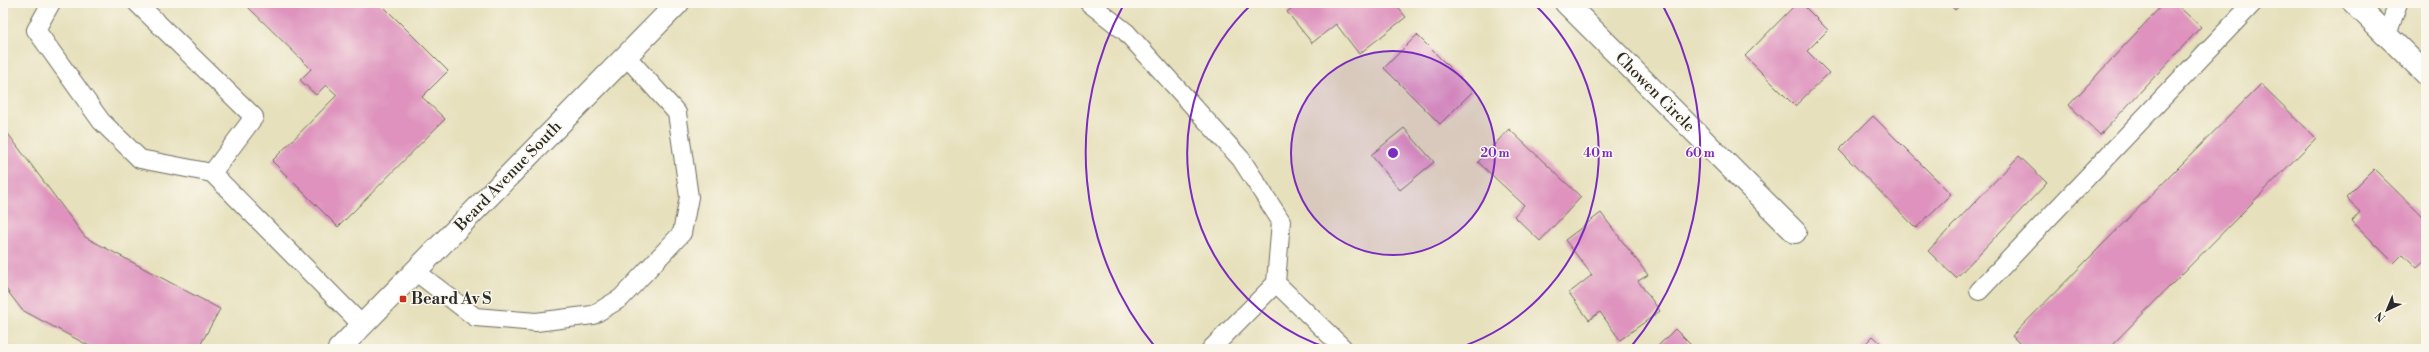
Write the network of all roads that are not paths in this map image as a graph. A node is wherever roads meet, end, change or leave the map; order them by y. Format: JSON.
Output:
{"nodes":[{"id":1,"x":51,"y":3,"type":"edge"},
{"id":2,"x":137,"y":3,"type":"edge"},
{"id":3,"x":678,"y":3,"type":"edge"},
{"id":4,"x":1089,"y":3,"type":"edge"},
{"id":5,"x":1566,"y":3,"type":"edge"},
{"id":6,"x":2253,"y":3,"type":"edge"},
{"id":7,"x":2354,"y":3,"type":"edge"},
{"id":8,"x":2398,"y":3,"type":"edge"},
{"id":9,"x":2387,"y":35,"type":"junction"},
{"id":10,"x":626,"y":56,"type":"junction"},
{"id":11,"x":2426,"y":74,"type":"edge"},
{"id":12,"x":212,"y":173,"type":"junction"},
{"id":13,"x":1795,"y":232,"type":"dead end"},
{"id":14,"x":415,"y":271,"type":"junction"},
{"id":15,"x":1276,"y":283,"type":"junction"},
{"id":16,"x":1979,"y":291,"type":"dead end"},
{"id":17,"x":362,"y":325,"type":"junction"},
{"id":18,"x":339,"y":349,"type":"edge"},
{"id":19,"x":1210,"y":349,"type":"edge"},
{"id":20,"x":1344,"y":349,"type":"edge"}],
"edges":[{"from":1,"to":12,"type":"lane"},
{"from":2,"to":12,"type":"lane"},
{"from":3,"to":10,"type":"street","name":"Beard Avenue South"},
{"from":4,"to":15,"type":"lane"},
{"from":5,"to":13,"type":"street","name":"Chowen Circle"},
{"from":6,"to":16,"type":"lane"},
{"from":7,"to":9,"type":"street"},
{"from":8,"to":9,"type":"lane"},
{"from":9,"to":11,"type":"street"},
{"from":10,"to":14,"type":"street","name":"Beard Avenue South"},
{"from":10,"to":14,"type":"lane"},
{"from":12,"to":17,"type":"lane"},
{"from":14,"to":17,"type":"street","name":"Beard Avenue South"},
{"from":15,"to":19,"type":"lane"},
{"from":15,"to":20,"type":"lane"},
{"from":17,"to":18,"type":"street","name":"Beard Avenue South"}]}
